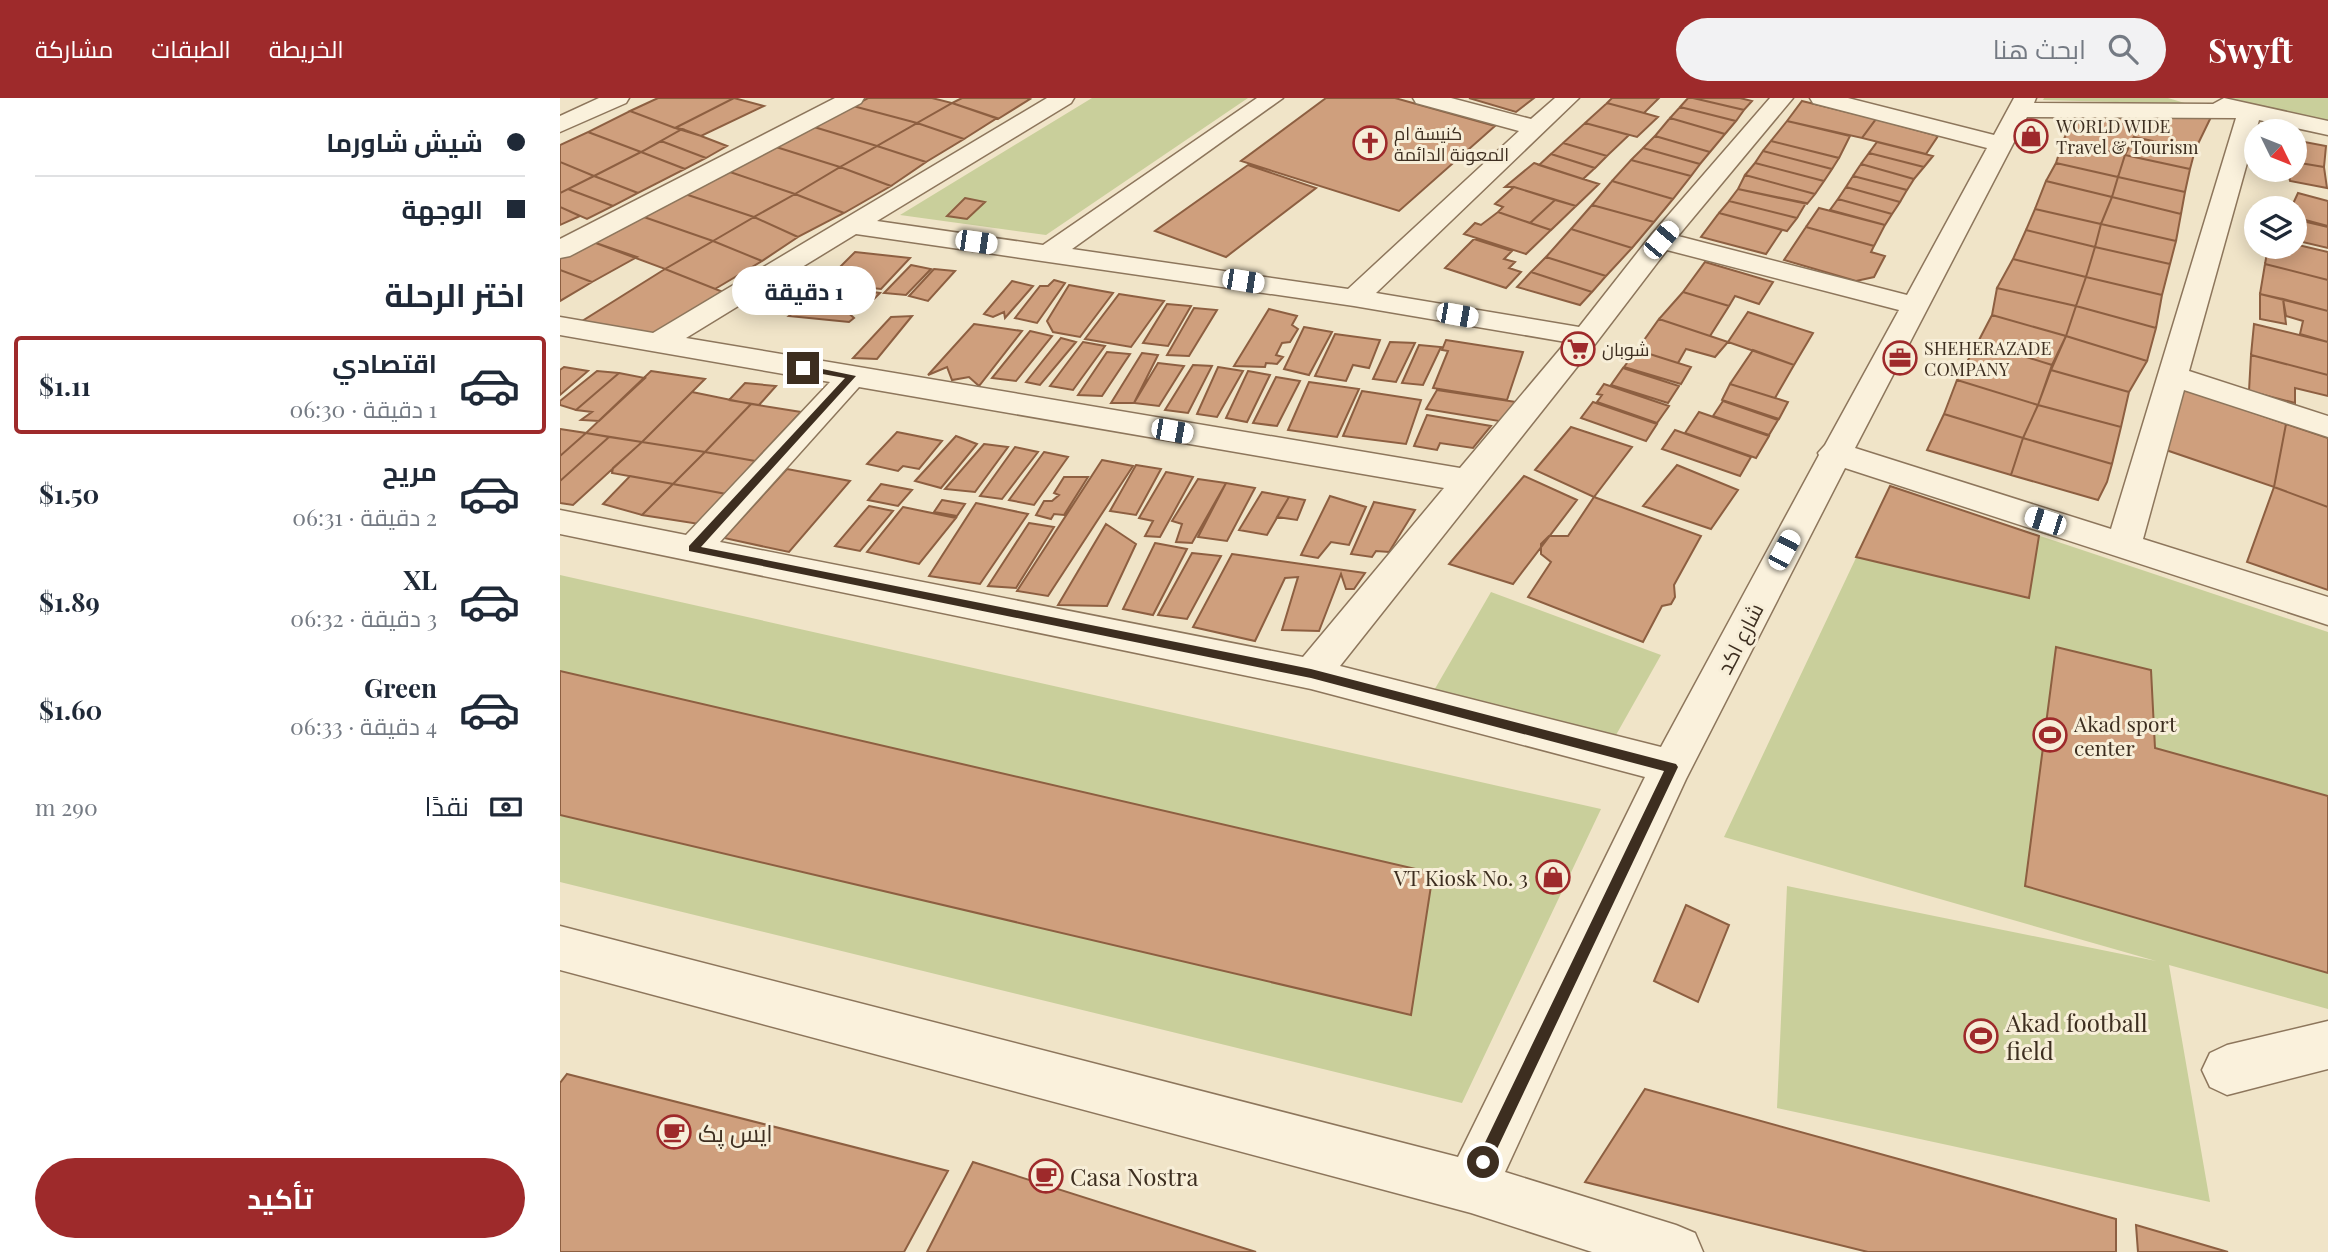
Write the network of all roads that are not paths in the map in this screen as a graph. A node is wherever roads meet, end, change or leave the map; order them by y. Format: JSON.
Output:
{"nodes":[{"id":1,"x":618,"y":98,"type":"edge"},
{"id":2,"x":853,"y":98,"type":"edge"},
{"id":3,"x":1063,"y":98,"type":"edge"},
{"id":4,"x":1272,"y":98,"type":"edge"},
{"id":5,"x":1424,"y":98,"type":"edge"},
{"id":6,"x":1568,"y":98,"type":"edge"},
{"id":7,"x":1782,"y":98,"type":"edge"},
{"id":8,"x":1821,"y":98,"type":"edge"},
{"id":9,"x":2194,"y":98,"type":"edge"},
{"id":10,"x":803,"y":102,"type":"dead end"},
{"id":11,"x":2022,"y":104,"type":"edge"},
{"id":12,"x":828,"y":111,"type":"junction"},
{"id":13,"x":2250,"y":111,"type":"junction"},
{"id":14,"x":560,"y":125,"type":"edge"},
{"id":15,"x":1537,"y":128,"type":"junction"},
{"id":16,"x":2328,"y":128,"type":"edge"},
{"id":17,"x":2001,"y":144,"type":"junction"},
{"id":18,"x":853,"y":226,"type":"junction"},
{"id":19,"x":1661,"y":240,"type":"junction"},
{"id":20,"x":560,"y":250,"type":"edge"},
{"id":21,"x":1049,"y":253,"type":"junction"},
{"id":22,"x":1354,"y":298,"type":"junction"},
{"id":23,"x":1916,"y":306,"type":"junction"},
{"id":24,"x":560,"y":326,"type":"edge"},
{"id":25,"x":1586,"y":337,"type":"junction"},
{"id":26,"x":657,"y":343,"type":"junction"},
{"id":27,"x":2171,"y":375,"type":"junction"},
{"id":28,"x":852,"y":376,"type":"junction"},
{"id":29,"x":2328,"y":427,"type":"edge"},
{"id":30,"x":1834,"y":453,"type":"junction"},
{"id":31,"x":1467,"y":481,"type":"junction"},
{"id":32,"x":560,"y":522,"type":"edge"},
{"id":33,"x":2123,"y":546,"type":"junction"},
{"id":34,"x":693,"y":549,"type":"junction"},
{"id":35,"x":2328,"y":611,"type":"edge"},
{"id":36,"x":1311,"y":674,"type":"junction"},
{"id":37,"x":1672,"y":767,"type":"junction"},
{"id":38,"x":560,"y":948,"type":"edge"},
{"id":39,"x":2328,"y":1045,"type":"edge"},
{"id":40,"x":2227,"y":1070,"type":"dead end"},
{"id":41,"x":1471,"y":1187,"type":"junction"},
{"id":42,"x":1656,"y":1249,"type":"edge"}],
"edges":[{"from":1,"to":14,"type":"street"},
{"from":2,"to":12,"type":"street"},
{"from":3,"to":18,"type":"street"},
{"from":4,"to":21,"type":"street"},
{"from":5,"to":15,"type":"street"},
{"from":6,"to":15,"type":"street"},
{"from":7,"to":19,"type":"street"},
{"from":8,"to":17,"type":"street"},
{"from":9,"to":13,"type":"street"},
{"from":10,"to":12,"type":"street"},
{"from":11,"to":13,"type":"street"},
{"from":11,"to":17,"type":"street","name":"شارع اكد"},
{"from":12,"to":20,"type":"street"},
{"from":13,"to":16,"type":"street"},
{"from":13,"to":27,"type":"street"},
{"from":15,"to":22,"type":"street"},
{"from":17,"to":23,"type":"street","name":"شارع اكد"},
{"from":18,"to":21,"type":"street"},
{"from":18,"to":26,"type":"street"},
{"from":19,"to":23,"type":"street"},
{"from":19,"to":25,"type":"street"},
{"from":21,"to":22,"type":"street"},
{"from":22,"to":25,"type":"street"},
{"from":23,"to":30,"type":"street","name":"شارع اكد"},
{"from":24,"to":26,"type":"street"},
{"from":25,"to":31,"type":"street"},
{"from":26,"to":28,"type":"street"},
{"from":27,"to":29,"type":"street"},
{"from":27,"to":33,"type":"street"},
{"from":28,"to":31,"type":"street"},
{"from":28,"to":34,"type":"street"},
{"from":30,"to":33,"type":"street"},
{"from":30,"to":37,"type":"street","name":"شارع اكد"},
{"from":31,"to":36,"type":"street"},
{"from":32,"to":34,"type":"street"},
{"from":33,"to":35,"type":"street"},
{"from":34,"to":36,"type":"street"},
{"from":36,"to":37,"type":"street"},
{"from":37,"to":41,"type":"street","name":"شارع اكد"},
{"from":38,"to":41,"type":"street"},
{"from":39,"to":40,"type":"street"},
{"from":41,"to":42,"type":"street"}]}
